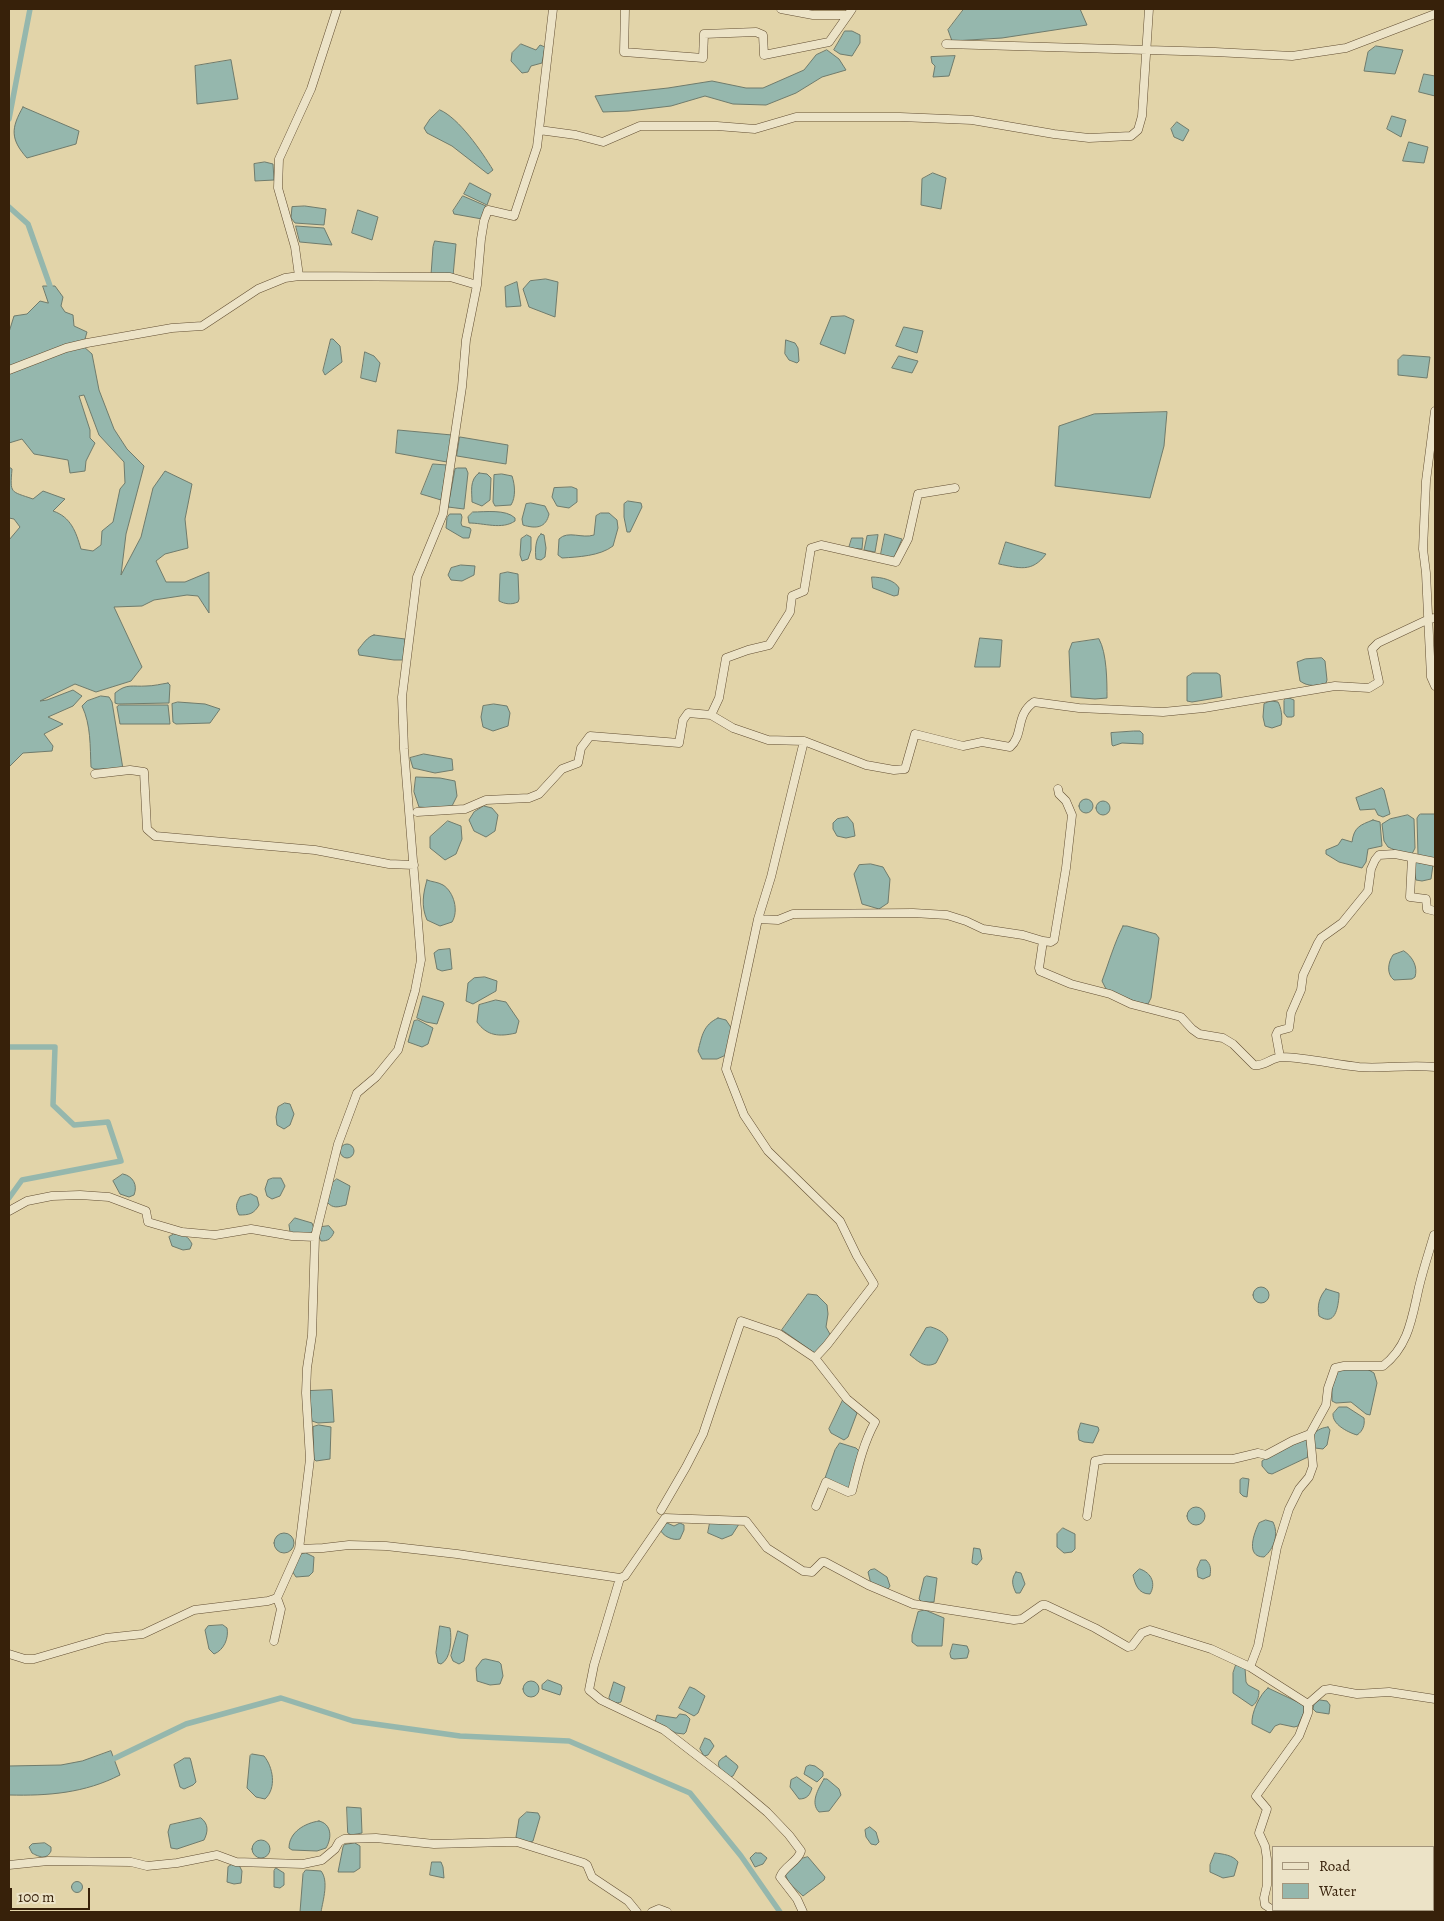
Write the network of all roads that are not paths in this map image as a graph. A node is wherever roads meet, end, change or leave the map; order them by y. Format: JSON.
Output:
{"nodes":[{"id":1,"x":337,"y":9,"type":"edge"},
{"id":2,"x":553,"y":9,"type":"edge"},
{"id":3,"x":625,"y":9,"type":"edge"},
{"id":4,"x":781,"y":9,"type":"edge"},
{"id":5,"x":1149,"y":9,"type":"edge"},
{"id":6,"x":850,"y":12,"type":"edge"},
{"id":7,"x":1435,"y":14,"type":"edge"},
{"id":8,"x":946,"y":44,"type":"dead end"},
{"id":9,"x":1146,"y":50,"type":"junction"},
{"id":10,"x":539,"y":130,"type":"junction"},
{"id":11,"x":299,"y":276,"type":"junction"},
{"id":12,"x":477,"y":285,"type":"junction"},
{"id":13,"x":9,"y":370,"type":"edge"},
{"id":14,"x":1435,"y":411,"type":"edge"},
{"id":15,"x":955,"y":488,"type":"dead end"},
{"id":16,"x":1432,"y":619,"type":"edge"},
{"id":17,"x":1435,"y":686,"type":"edge"},
{"id":18,"x":710,"y":715,"type":"junction"},
{"id":19,"x":804,"y":741,"type":"junction"},
{"id":20,"x":95,"y":774,"type":"dead end"},
{"id":21,"x":1058,"y":789,"type":"dead end"},
{"id":22,"x":417,"y":812,"type":"dead end"},
{"id":23,"x":1412,"y":858,"type":"junction"},
{"id":24,"x":1435,"y":862,"type":"edge"},
{"id":25,"x":414,"y":866,"type":"junction"},
{"id":26,"x":1435,"y":912,"type":"edge"},
{"id":27,"x":758,"y":919,"type":"junction"},
{"id":28,"x":1044,"y":941,"type":"junction"},
{"id":29,"x":1280,"y":1057,"type":"junction"},
{"id":30,"x":1435,"y":1067,"type":"edge"},
{"id":31,"x":9,"y":1211,"type":"edge"},
{"id":32,"x":1434,"y":1235,"type":"dead end"},
{"id":33,"x":315,"y":1237,"type":"junction"},
{"id":34,"x":815,"y":1358,"type":"junction"},
{"id":35,"x":1310,"y":1434,"type":"junction"},
{"id":36,"x":816,"y":1506,"type":"dead end"},
{"id":37,"x":661,"y":1510,"type":"dead end"},
{"id":38,"x":1087,"y":1516,"type":"dead end"},
{"id":39,"x":299,"y":1548,"type":"junction"},
{"id":40,"x":620,"y":1578,"type":"junction"},
{"id":41,"x":277,"y":1598,"type":"junction"},
{"id":42,"x":274,"y":1641,"type":"dead end"},
{"id":43,"x":9,"y":1654,"type":"edge"},
{"id":44,"x":1250,"y":1667,"type":"junction"},
{"id":45,"x":1435,"y":1699,"type":"edge"},
{"id":46,"x":1308,"y":1704,"type":"junction"},
{"id":47,"x":9,"y":1865,"type":"edge"},
{"id":48,"x":1272,"y":1909,"type":"edge"},
{"id":49,"x":637,"y":1912,"type":"edge"},
{"id":50,"x":652,"y":1912,"type":"edge"},
{"id":51,"x":667,"y":1912,"type":"edge"},
{"id":52,"x":802,"y":1912,"type":"edge"}],
"edges":[{"from":1,"to":11,"type":"street"},
{"from":2,"to":10,"type":"street"},
{"from":3,"to":6,"type":"street"},
{"from":4,"to":6,"type":"street"},
{"from":5,"to":9,"type":"street"},
{"from":7,"to":9,"type":"street"},
{"from":8,"to":9,"type":"street"},
{"from":9,"to":10,"type":"street"},
{"from":10,"to":12,"type":"street"},
{"from":11,"to":12,"type":"street"},
{"from":11,"to":13,"type":"street"},
{"from":12,"to":25,"type":"street"},
{"from":14,"to":16,"type":"street"},
{"from":15,"to":18,"type":"street"},
{"from":16,"to":17,"type":"street"},
{"from":16,"to":19,"type":"street"},
{"from":18,"to":19,"type":"street"},
{"from":18,"to":22,"type":"street"},
{"from":19,"to":27,"type":"street"},
{"from":20,"to":25,"type":"street"},
{"from":21,"to":28,"type":"street"},
{"from":23,"to":24,"type":"street"},
{"from":23,"to":26,"type":"street"},
{"from":23,"to":29,"type":"street"},
{"from":25,"to":33,"type":"street"},
{"from":27,"to":28,"type":"street"},
{"from":27,"to":34,"type":"street"},
{"from":28,"to":29,"type":"street"},
{"from":29,"to":30,"type":"street"},
{"from":31,"to":33,"type":"street"},
{"from":32,"to":35,"type":"street"},
{"from":33,"to":39,"type":"street"},
{"from":34,"to":36,"type":"street"},
{"from":34,"to":37,"type":"street"},
{"from":35,"to":38,"type":"street"},
{"from":35,"to":44,"type":"street"},
{"from":39,"to":40,"type":"street"},
{"from":39,"to":41,"type":"street"},
{"from":40,"to":44,"type":"street"},
{"from":40,"to":52,"type":"street"},
{"from":41,"to":42,"type":"street"},
{"from":41,"to":43,"type":"street"},
{"from":44,"to":46,"type":"street"},
{"from":45,"to":46,"type":"street"},
{"from":46,"to":48,"type":"street"},
{"from":47,"to":49,"type":"street"},
{"from":50,"to":51,"type":"street"}]}
